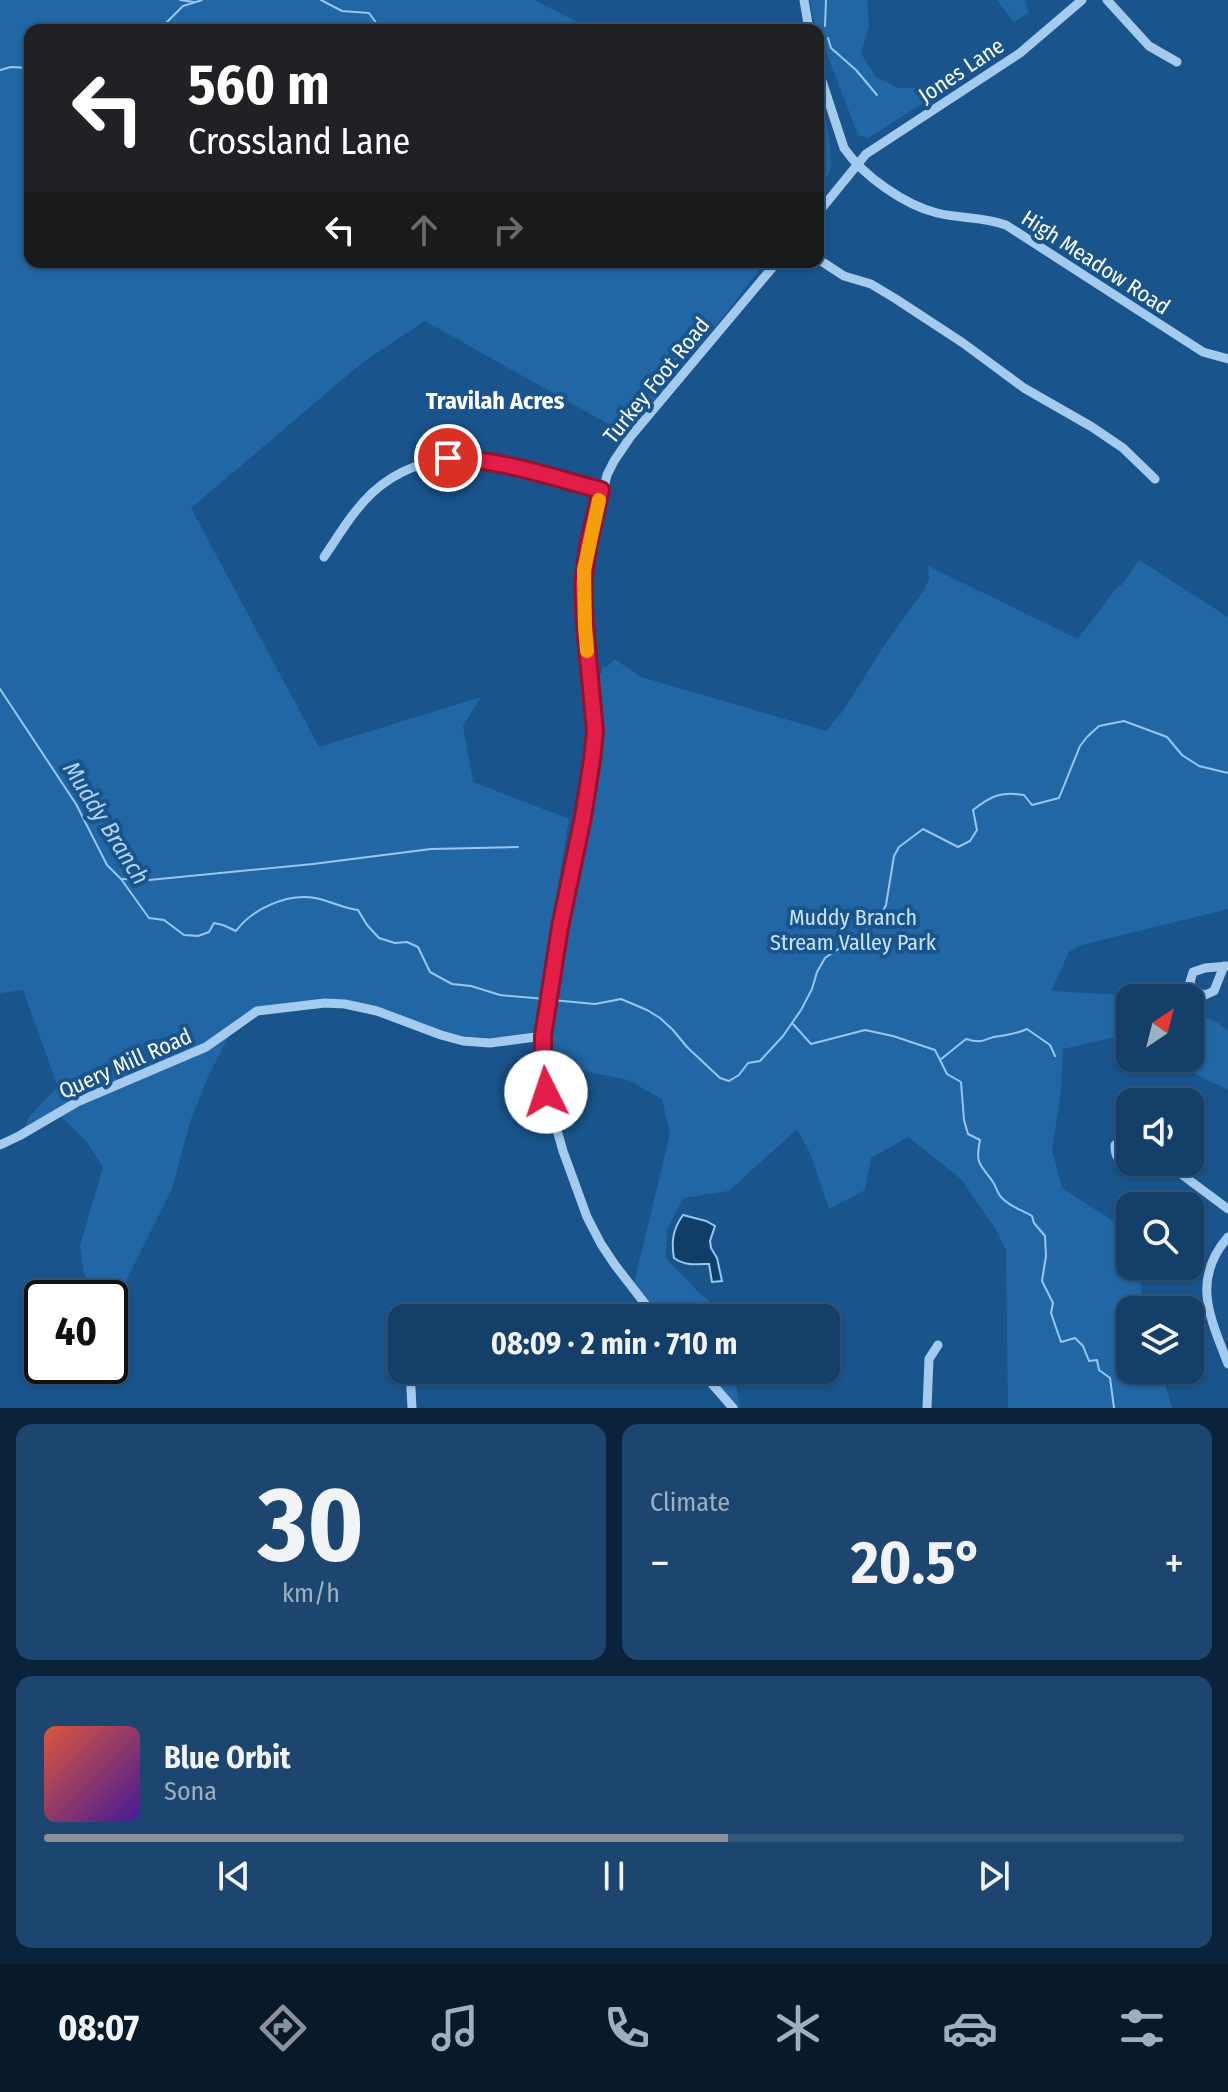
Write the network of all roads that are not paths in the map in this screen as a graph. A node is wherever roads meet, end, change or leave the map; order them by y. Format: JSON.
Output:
{"nodes":[{"id":1,"x":804,"y":0,"type":"edge"},
{"id":2,"x":1082,"y":0,"type":"edge"},
{"id":3,"x":1107,"y":0,"type":"edge"},
{"id":4,"x":808,"y":24,"type":"edge"},
{"id":5,"x":1177,"y":62,"type":"dead end"},
{"id":6,"x":824,"y":87,"type":"edge"},
{"id":7,"x":857,"y":165,"type":"junction"},
{"id":8,"x":824,"y":206,"type":"edge"},
{"id":9,"x":824,"y":263,"type":"edge"},
{"id":10,"x":772,"y":268,"type":"edge"},
{"id":11,"x":1228,"y":359,"type":"edge"},
{"id":12,"x":1155,"y":479,"type":"dead end"},
{"id":13,"x":601,"y":490,"type":"junction"},
{"id":14,"x":324,"y":557,"type":"dead end"},
{"id":15,"x":543,"y":1036,"type":"junction"},
{"id":16,"x":0,"y":1145,"type":"edge"},
{"id":17,"x":1184,"y":1176,"type":"edge"},
{"id":18,"x":1228,"y":1209,"type":"edge"},
{"id":19,"x":1228,"y":1237,"type":"edge"},
{"id":20,"x":645,"y":1304,"type":"edge"},
{"id":21,"x":938,"y":1345,"type":"dead end"},
{"id":22,"x":1228,"y":1364,"type":"edge"},
{"id":23,"x":411,"y":1384,"type":"edge"},
{"id":24,"x":712,"y":1384,"type":"edge"},
{"id":25,"x":412,"y":1408,"type":"edge"},
{"id":26,"x":733,"y":1408,"type":"edge"},
{"id":27,"x":927,"y":1408,"type":"edge"}],
"edges":[{"from":1,"to":4,"type":"street"},
{"from":2,"to":7,"type":"street","name":"Jones Lane"},
{"from":3,"to":5,"type":"street"},
{"from":6,"to":7,"type":"street"},
{"from":7,"to":8,"type":"street"},
{"from":7,"to":11,"type":"street","name":"High Meadow Road"},
{"from":9,"to":12,"type":"street"},
{"from":10,"to":13,"type":"street","name":"Turkey Foot Road"},
{"from":13,"to":14,"type":"street"},
{"from":13,"to":15,"type":"street","name":"Turkey Foot Road"},
{"from":15,"to":16,"type":"street","name":"Query Mill Road"},
{"from":15,"to":20,"type":"street","name":"Turkey Foot Road"},
{"from":17,"to":18,"type":"street"},
{"from":19,"to":22,"type":"street"},
{"from":21,"to":27,"type":"street"},
{"from":23,"to":25,"type":"street"},
{"from":24,"to":26,"type":"street"}]}
